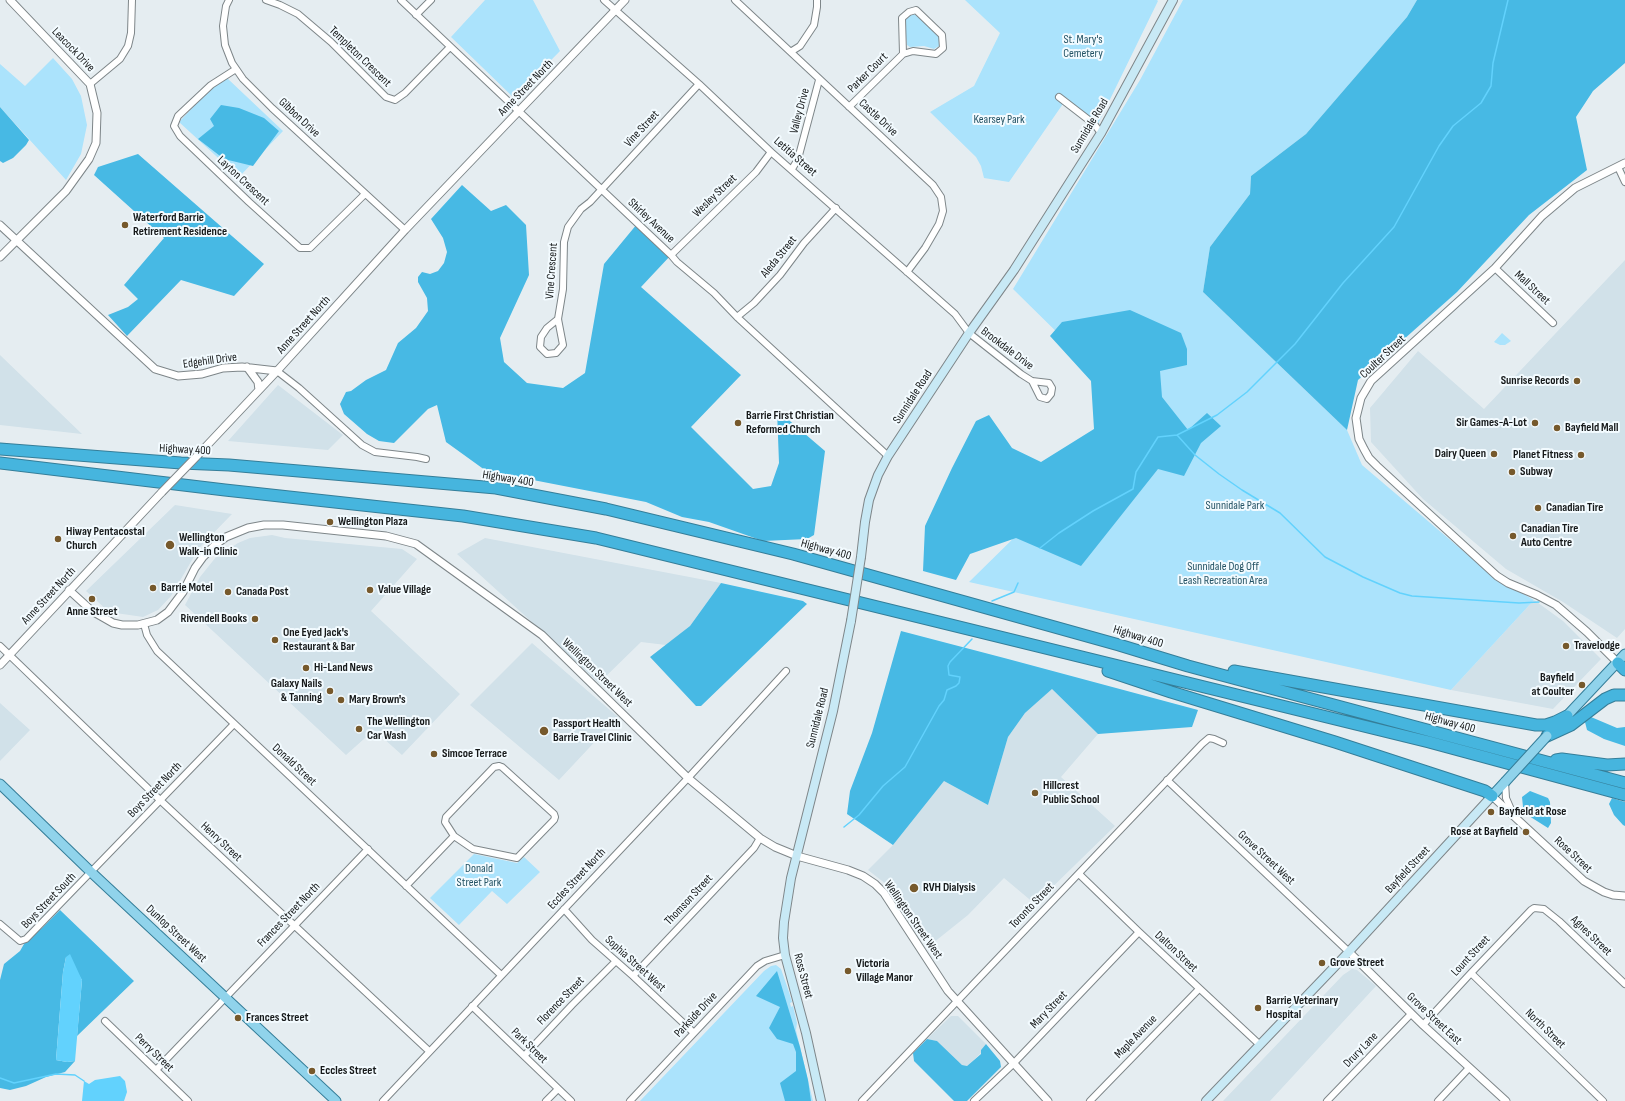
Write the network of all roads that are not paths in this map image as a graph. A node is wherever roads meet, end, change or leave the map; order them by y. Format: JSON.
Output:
{"nodes":[{"id":1,"x":10,"y":0,"type":"edge"},
{"id":2,"x":132,"y":0,"type":"edge"},
{"id":3,"x":229,"y":0,"type":"edge"},
{"id":4,"x":266,"y":0,"type":"edge"},
{"id":5,"x":401,"y":0,"type":"edge"},
{"id":6,"x":431,"y":0,"type":"edge"},
{"id":7,"x":604,"y":0,"type":"edge"},
{"id":8,"x":625,"y":0,"type":"edge"},
{"id":9,"x":735,"y":0,"type":"edge"},
{"id":10,"x":817,"y":0,"type":"edge"},
{"id":11,"x":1173,"y":0,"type":"edge"},
{"id":12,"x":615,"y":11,"type":"junction"},
{"id":13,"x":416,"y":15,"type":"junction"},
{"id":14,"x":450,"y":47,"type":"junction"},
{"id":15,"x":792,"y":51,"type":"junction"},
{"id":16,"x":903,"y":54,"type":"junction"},
{"id":17,"x":236,"y":69,"type":"junction"},
{"id":18,"x":819,"y":80,"type":"junction"},
{"id":19,"x":90,"y":84,"type":"junction"},
{"id":20,"x":699,"y":84,"type":"junction"},
{"id":21,"x":1059,"y":97,"type":"dead end"},
{"id":22,"x":849,"y":107,"type":"junction"},
{"id":23,"x":518,"y":112,"type":"junction"},
{"id":24,"x":1101,"y":133,"type":"junction"},
{"id":25,"x":772,"y":152,"type":"junction"},
{"id":26,"x":1625,"y":163,"type":"edge"},
{"id":27,"x":1618,"y":167,"type":"junction"},
{"id":28,"x":792,"y":170,"type":"junction"},
{"id":29,"x":1625,"y":182,"type":"edge"},
{"id":30,"x":601,"y":189,"type":"junction"},
{"id":31,"x":365,"y":194,"type":"junction"},
{"id":32,"x":836,"y":208,"type":"junction"},
{"id":33,"x":0,"y":225,"type":"edge"},
{"id":34,"x":405,"y":230,"type":"junction"},
{"id":35,"x":17,"y":240,"type":"junction"},
{"id":36,"x":671,"y":255,"type":"junction"},
{"id":37,"x":0,"y":258,"type":"edge"},
{"id":38,"x":1495,"y":268,"type":"junction"},
{"id":39,"x":907,"y":272,"type":"junction"},
{"id":40,"x":737,"y":317,"type":"junction"},
{"id":41,"x":558,"y":319,"type":"junction"},
{"id":42,"x":1553,"y":323,"type":"dead end"},
{"id":43,"x":969,"y":333,"type":"junction"},
{"id":44,"x":247,"y":367,"type":"junction"},
{"id":45,"x":277,"y":371,"type":"junction"},
{"id":46,"x":1032,"y":381,"type":"dead end"},
{"id":47,"x":259,"y":390,"type":"junction"},
{"id":48,"x":0,"y":449,"type":"edge"},
{"id":49,"x":888,"y":456,"type":"junction"},
{"id":50,"x":426,"y":459,"type":"dead end"},
{"id":51,"x":0,"y":464,"type":"edge"},
{"id":52,"x":69,"y":590,"type":"junction"},
{"id":53,"x":144,"y":624,"type":"junction"},
{"id":54,"x":1023,"y":643,"type":"junction"},
{"id":55,"x":0,"y":646,"type":"edge"},
{"id":56,"x":10,"y":655,"type":"junction"},
{"id":57,"x":1623,"y":662,"type":"edge"},
{"id":58,"x":0,"y":665,"type":"edge"},
{"id":59,"x":1188,"y":666,"type":"junction"},
{"id":60,"x":786,"y":671,"type":"dead end"},
{"id":61,"x":1625,"y":695,"type":"edge"},
{"id":62,"x":1567,"y":716,"type":"junction"},
{"id":63,"x":234,"y":724,"type":"junction"},
{"id":64,"x":1547,"y":736,"type":"junction"},
{"id":65,"x":1222,"y":743,"type":"dead end"},
{"id":66,"x":1544,"y":761,"type":"junction"},
{"id":67,"x":1625,"y":764,"type":"edge"},
{"id":68,"x":688,"y":778,"type":"junction"},
{"id":69,"x":1167,"y":780,"type":"junction"},
{"id":70,"x":1505,"y":782,"type":"junction"},
{"id":71,"x":1625,"y":782,"type":"edge"},
{"id":72,"x":0,"y":784,"type":"edge"},
{"id":73,"x":1625,"y":795,"type":"edge"},
{"id":74,"x":1492,"y":796,"type":"junction"},
{"id":75,"x":160,"y":801,"type":"junction"},
{"id":76,"x":1514,"y":815,"type":"junction"},
{"id":77,"x":454,"y":836,"type":"junction"},
{"id":78,"x":760,"y":838,"type":"junction"},
{"id":79,"x":368,"y":849,"type":"junction"},
{"id":80,"x":797,"y":856,"type":"junction"},
{"id":81,"x":91,"y":872,"type":"junction"},
{"id":82,"x":1079,"y":874,"type":"junction"},
{"id":83,"x":406,"y":886,"type":"junction"},
{"id":84,"x":1625,"y":896,"type":"edge"},
{"id":85,"x":1539,"y":907,"type":"joint"},
{"id":86,"x":564,"y":909,"type":"junction"},
{"id":87,"x":0,"y":924,"type":"edge"},
{"id":88,"x":295,"y":926,"type":"junction"},
{"id":89,"x":1139,"y":932,"type":"junction"},
{"id":90,"x":1349,"y":952,"type":"junction"},
{"id":91,"x":785,"y":955,"type":"junction"},
{"id":92,"x":616,"y":961,"type":"junction"},
{"id":93,"x":1471,"y":973,"type":"junction"},
{"id":94,"x":502,"y":974,"type":"junction"},
{"id":95,"x":633,"y":976,"type":"junction"},
{"id":96,"x":1625,"y":984,"type":"edge"},
{"id":97,"x":1199,"y":989,"type":"junction"},
{"id":98,"x":226,"y":997,"type":"junction"},
{"id":99,"x":956,"y":1001,"type":"junction"},
{"id":100,"x":472,"y":1006,"type":"junction"},
{"id":101,"x":1411,"y":1014,"type":"junction"},
{"id":102,"x":105,"y":1021,"type":"dead end"},
{"id":103,"x":1423,"y":1025,"type":"junction"},
{"id":104,"x":694,"y":1033,"type":"junction"},
{"id":105,"x":1260,"y":1045,"type":"junction"},
{"id":106,"x":429,"y":1051,"type":"junction"},
{"id":107,"x":524,"y":1056,"type":"junction"},
{"id":108,"x":1013,"y":1064,"type":"junction"},
{"id":109,"x":1469,"y":1068,"type":"junction"},
{"id":110,"x":156,"y":1070,"type":"junction"},
{"id":111,"x":558,"y":1089,"type":"junction"},
{"id":112,"x":188,"y":1101,"type":"edge"},
{"id":113,"x":336,"y":1101,"type":"edge"},
{"id":114,"x":384,"y":1101,"type":"edge"},
{"id":115,"x":546,"y":1101,"type":"edge"},
{"id":116,"x":571,"y":1101,"type":"edge"},
{"id":117,"x":630,"y":1101,"type":"edge"},
{"id":118,"x":821,"y":1101,"type":"edge"},
{"id":119,"x":862,"y":1101,"type":"edge"},
{"id":120,"x":974,"y":1101,"type":"edge"},
{"id":121,"x":1048,"y":1101,"type":"edge"},
{"id":122,"x":1090,"y":1101,"type":"edge"},
{"id":123,"x":1206,"y":1101,"type":"edge"},
{"id":124,"x":1327,"y":1101,"type":"edge"},
{"id":125,"x":1438,"y":1101,"type":"edge"},
{"id":126,"x":1506,"y":1101,"type":"edge"},
{"id":127,"x":1603,"y":1101,"type":"edge"}],
"edges":[{"from":1,"to":19,"type":"street","name":"Leacock Drive"},
{"from":2,"to":19,"type":"street"},
{"from":3,"to":17,"type":"street","name":"Gibbon Drive"},
{"from":4,"to":14,"type":"street","name":"Templeton Crescent"},
{"from":5,"to":13,"type":"street","name":"Shirley Avenue"},
{"from":6,"to":13,"type":"street"},
{"from":7,"to":12,"type":"street","name":"Letitia Street"},
{"from":8,"to":12,"type":"street","name":"Anne Street North"},
{"from":9,"to":15,"type":"street","name":"Castle Drive"},
{"from":10,"to":15,"type":"street"},
{"from":11,"to":24,"type":"main road","name":"Sunnidale Road"},
{"from":12,"to":20,"type":"street","name":"Letitia Street"},
{"from":12,"to":23,"type":"street","name":"Anne Street North"},
{"from":13,"to":14,"type":"street","name":"Shirley Avenue"},
{"from":14,"to":23,"type":"street","name":"Shirley Avenue"},
{"from":15,"to":18,"type":"street","name":"Castle Drive"},
{"from":16,"to":16,"type":"street","name":"Parker Court"},
{"from":16,"to":22,"type":"street","name":"Parker Court"},
{"from":17,"to":31,"type":"street","name":"Gibbon Drive"},
{"from":17,"to":31,"type":"street","name":"Layton Crescent"},
{"from":18,"to":22,"type":"street","name":"Castle Drive"},
{"from":18,"to":28,"type":"street","name":"Valley Drive"},
{"from":19,"to":35,"type":"street","name":"Leacock Drive"},
{"from":20,"to":25,"type":"street","name":"Letitia Street"},
{"from":20,"to":30,"type":"street","name":"Vine Street"},
{"from":21,"to":24,"type":"street"},
{"from":22,"to":39,"type":"street","name":"Castle Drive"},
{"from":23,"to":30,"type":"street","name":"Shirley Avenue"},
{"from":23,"to":34,"type":"street","name":"Anne Street North"},
{"from":24,"to":43,"type":"main road","name":"Sunnidale Road"},
{"from":25,"to":28,"type":"street","name":"Letitia Street"},
{"from":25,"to":36,"type":"street","name":"Wesley Street"},
{"from":26,"to":27,"type":"street","name":"Coulter Street"},
{"from":27,"to":29,"type":"street"},
{"from":27,"to":38,"type":"street","name":"Coulter Street"},
{"from":28,"to":32,"type":"street","name":"Letitia Street"},
{"from":30,"to":36,"type":"street","name":"Shirley Avenue"},
{"from":30,"to":41,"type":"street","name":"Vine Crescent"},
{"from":31,"to":34,"type":"street","name":"Gibbon Drive"},
{"from":32,"to":39,"type":"street","name":"Letitia Street"},
{"from":32,"to":40,"type":"street","name":"Aleda Street"},
{"from":33,"to":35,"type":"street","name":"Edgehill Drive"},
{"from":34,"to":45,"type":"street","name":"Anne Street North"},
{"from":35,"to":37,"type":"street","name":"Leacock Drive"},
{"from":35,"to":44,"type":"street","name":"Edgehill Drive"},
{"from":36,"to":40,"type":"street","name":"Shirley Avenue"},
{"from":38,"to":42,"type":"street","name":"Mall Street"},
{"from":38,"to":57,"type":"street","name":"Coulter Street"},
{"from":39,"to":43,"type":"street","name":"Letitia Street"},
{"from":40,"to":49,"type":"street","name":"Shirley Avenue"},
{"from":41,"to":41,"type":"street","name":"Vine Crescent"},
{"from":43,"to":46,"type":"street","name":"Brookdale Drive"},
{"from":43,"to":49,"type":"main road","name":"Sunnidale Road"},
{"from":44,"to":45,"type":"street","name":"Edgehill Drive"},
{"from":44,"to":47,"type":"street"},
{"from":45,"to":47,"type":"street","name":"Anne Street North"},
{"from":45,"to":50,"type":"street","name":"Edgehill Drive"},
{"from":47,"to":52,"type":"street","name":"Anne Street North","bridge":true},
{"from":48,"to":59,"type":"highway","name":"Highway 400"},
{"from":49,"to":80,"type":"main road","name":"Sunnidale Road","bridge":true},
{"from":51,"to":54,"type":"highway","name":"Highway 400"},
{"from":52,"to":53,"type":"street"},
{"from":52,"to":56,"type":"street","name":"Anne Street North"},
{"from":53,"to":63,"type":"street","name":"Donald Street"},
{"from":53,"to":68,"type":"street","name":"Wellington Street West"},
{"from":54,"to":73,"type":"highway","name":"Highway 400"},
{"from":54,"to":74,"type":"highway"},
{"from":55,"to":56,"type":"street","name":"Henry Street"},
{"from":56,"to":58,"type":"street","name":"Anne Street North"},
{"from":56,"to":75,"type":"street","name":"Henry Street"},
{"from":57,"to":62,"type":"main road","name":"Bayfield Street"},
{"from":59,"to":62,"type":"highway"},
{"from":59,"to":66,"type":"highway","name":"Highway 400"},
{"from":60,"to":68,"type":"street","name":"Eccles Street North"},
{"from":61,"to":64,"type":"highway"},
{"from":62,"to":64,"type":"main road","name":"Bayfield Street"},
{"from":63,"to":75,"type":"street","name":"Boys Street North"},
{"from":63,"to":79,"type":"street","name":"Donald Street"},
{"from":64,"to":70,"type":"main road","name":"Bayfield Street","bridge":true},
{"from":65,"to":69,"type":"street","name":"Toronto Street"},
{"from":66,"to":67,"type":"highway"},
{"from":66,"to":71,"type":"highway","name":"Highway 400"},
{"from":68,"to":78,"type":"street","name":"Wellington Street West"},
{"from":68,"to":86,"type":"street","name":"Eccles Street North"},
{"from":69,"to":82,"type":"street","name":"Toronto Street"},
{"from":69,"to":90,"type":"street","name":"Grove Street West"},
{"from":70,"to":74,"type":"main road","name":"Bayfield Street"},
{"from":70,"to":76,"type":"street","name":"Rose Street"},
{"from":72,"to":81,"type":"main road","name":"Dunlop Street West"},
{"from":74,"to":76,"type":"street","name":"Rose Street"},
{"from":74,"to":90,"type":"main road","name":"Bayfield Street"},
{"from":75,"to":81,"type":"street","name":"Boys Street North"},
{"from":75,"to":88,"type":"street","name":"Henry Street"},
{"from":76,"to":84,"type":"street","name":"Rose Street"},
{"from":77,"to":77,"type":"street"},
{"from":77,"to":83,"type":"street"},
{"from":78,"to":80,"type":"street","name":"Wellington Street West"},
{"from":78,"to":95,"type":"street","name":"Thomson Street"},
{"from":79,"to":83,"type":"street","name":"Donald Street"},
{"from":79,"to":88,"type":"street","name":"Frances Street North"},
{"from":80,"to":91,"type":"main road","name":"Ross Street"},
{"from":80,"to":99,"type":"street","name":"Wellington Street West"},
{"from":81,"to":87,"type":"street","name":"Boys Street South"},
{"from":81,"to":98,"type":"main road","name":"Dunlop Street West"},
{"from":82,"to":89,"type":"street","name":"Dalton Street"},
{"from":82,"to":99,"type":"street","name":"Toronto Street"},
{"from":83,"to":94,"type":"street","name":"Donald Street"},
{"from":85,"to":93,"type":"street","name":"Lount Street"},
{"from":85,"to":96,"type":"street","name":"Agnes Street"},
{"from":86,"to":92,"type":"street","name":"Sophia Street West"},
{"from":86,"to":94,"type":"street","name":"Eccles Street North"},
{"from":88,"to":98,"type":"street","name":"Frances Street North"},
{"from":88,"to":106,"type":"street","name":"Henry Street"},
{"from":89,"to":97,"type":"street","name":"Dalton Street"},
{"from":89,"to":108,"type":"street","name":"Mary Street"},
{"from":90,"to":101,"type":"street","name":"Grove Street East"},
{"from":90,"to":105,"type":"main road","name":"Bayfield Street"},
{"from":91,"to":104,"type":"street","name":"Parkside Drive"},
{"from":91,"to":118,"type":"main road","name":"Ross Street"},
{"from":92,"to":95,"type":"street","name":"Sophia Street West"},
{"from":92,"to":107,"type":"street","name":"Florence Street"},
{"from":93,"to":103,"type":"street","name":"Lount Street"},
{"from":93,"to":127,"type":"street","name":"North Street"},
{"from":94,"to":100,"type":"street","name":"Eccles Street North"},
{"from":95,"to":104,"type":"street","name":"Sophia Street West"},
{"from":97,"to":105,"type":"street","name":"Dalton Street"},
{"from":97,"to":122,"type":"street","name":"Maple Avenue"},
{"from":98,"to":110,"type":"street","name":"Frances Street North"},
{"from":98,"to":113,"type":"main road","name":"Dunlop Street West"},
{"from":99,"to":108,"type":"street","name":"Wellington Street West"},
{"from":99,"to":119,"type":"street","name":"Toronto Street"},
{"from":100,"to":106,"type":"street","name":"Eccles Street North"},
{"from":100,"to":107,"type":"street","name":"Park Street"},
{"from":101,"to":103,"type":"street","name":"Grove Street East"},
{"from":101,"to":124,"type":"street","name":"Drury Lane"},
{"from":102,"to":110,"type":"street","name":"Perry Street"},
{"from":103,"to":109,"type":"street","name":"Grove Street East"},
{"from":104,"to":117,"type":"street","name":"Parkside Drive"},
{"from":105,"to":123,"type":"main road","name":"Bayfield Street"},
{"from":106,"to":114,"type":"street","name":"Eccles Street North"},
{"from":107,"to":111,"type":"street","name":"Park Street"},
{"from":108,"to":120,"type":"street","name":"Mary Street"},
{"from":108,"to":121,"type":"street","name":"Wellington Street West"},
{"from":109,"to":125,"type":"street"},
{"from":109,"to":126,"type":"street","name":"Grove Street East"},
{"from":110,"to":112,"type":"street","name":"Perry Street"},
{"from":111,"to":115,"type":"street"},
{"from":111,"to":116,"type":"street","name":"Park Street"}]}
